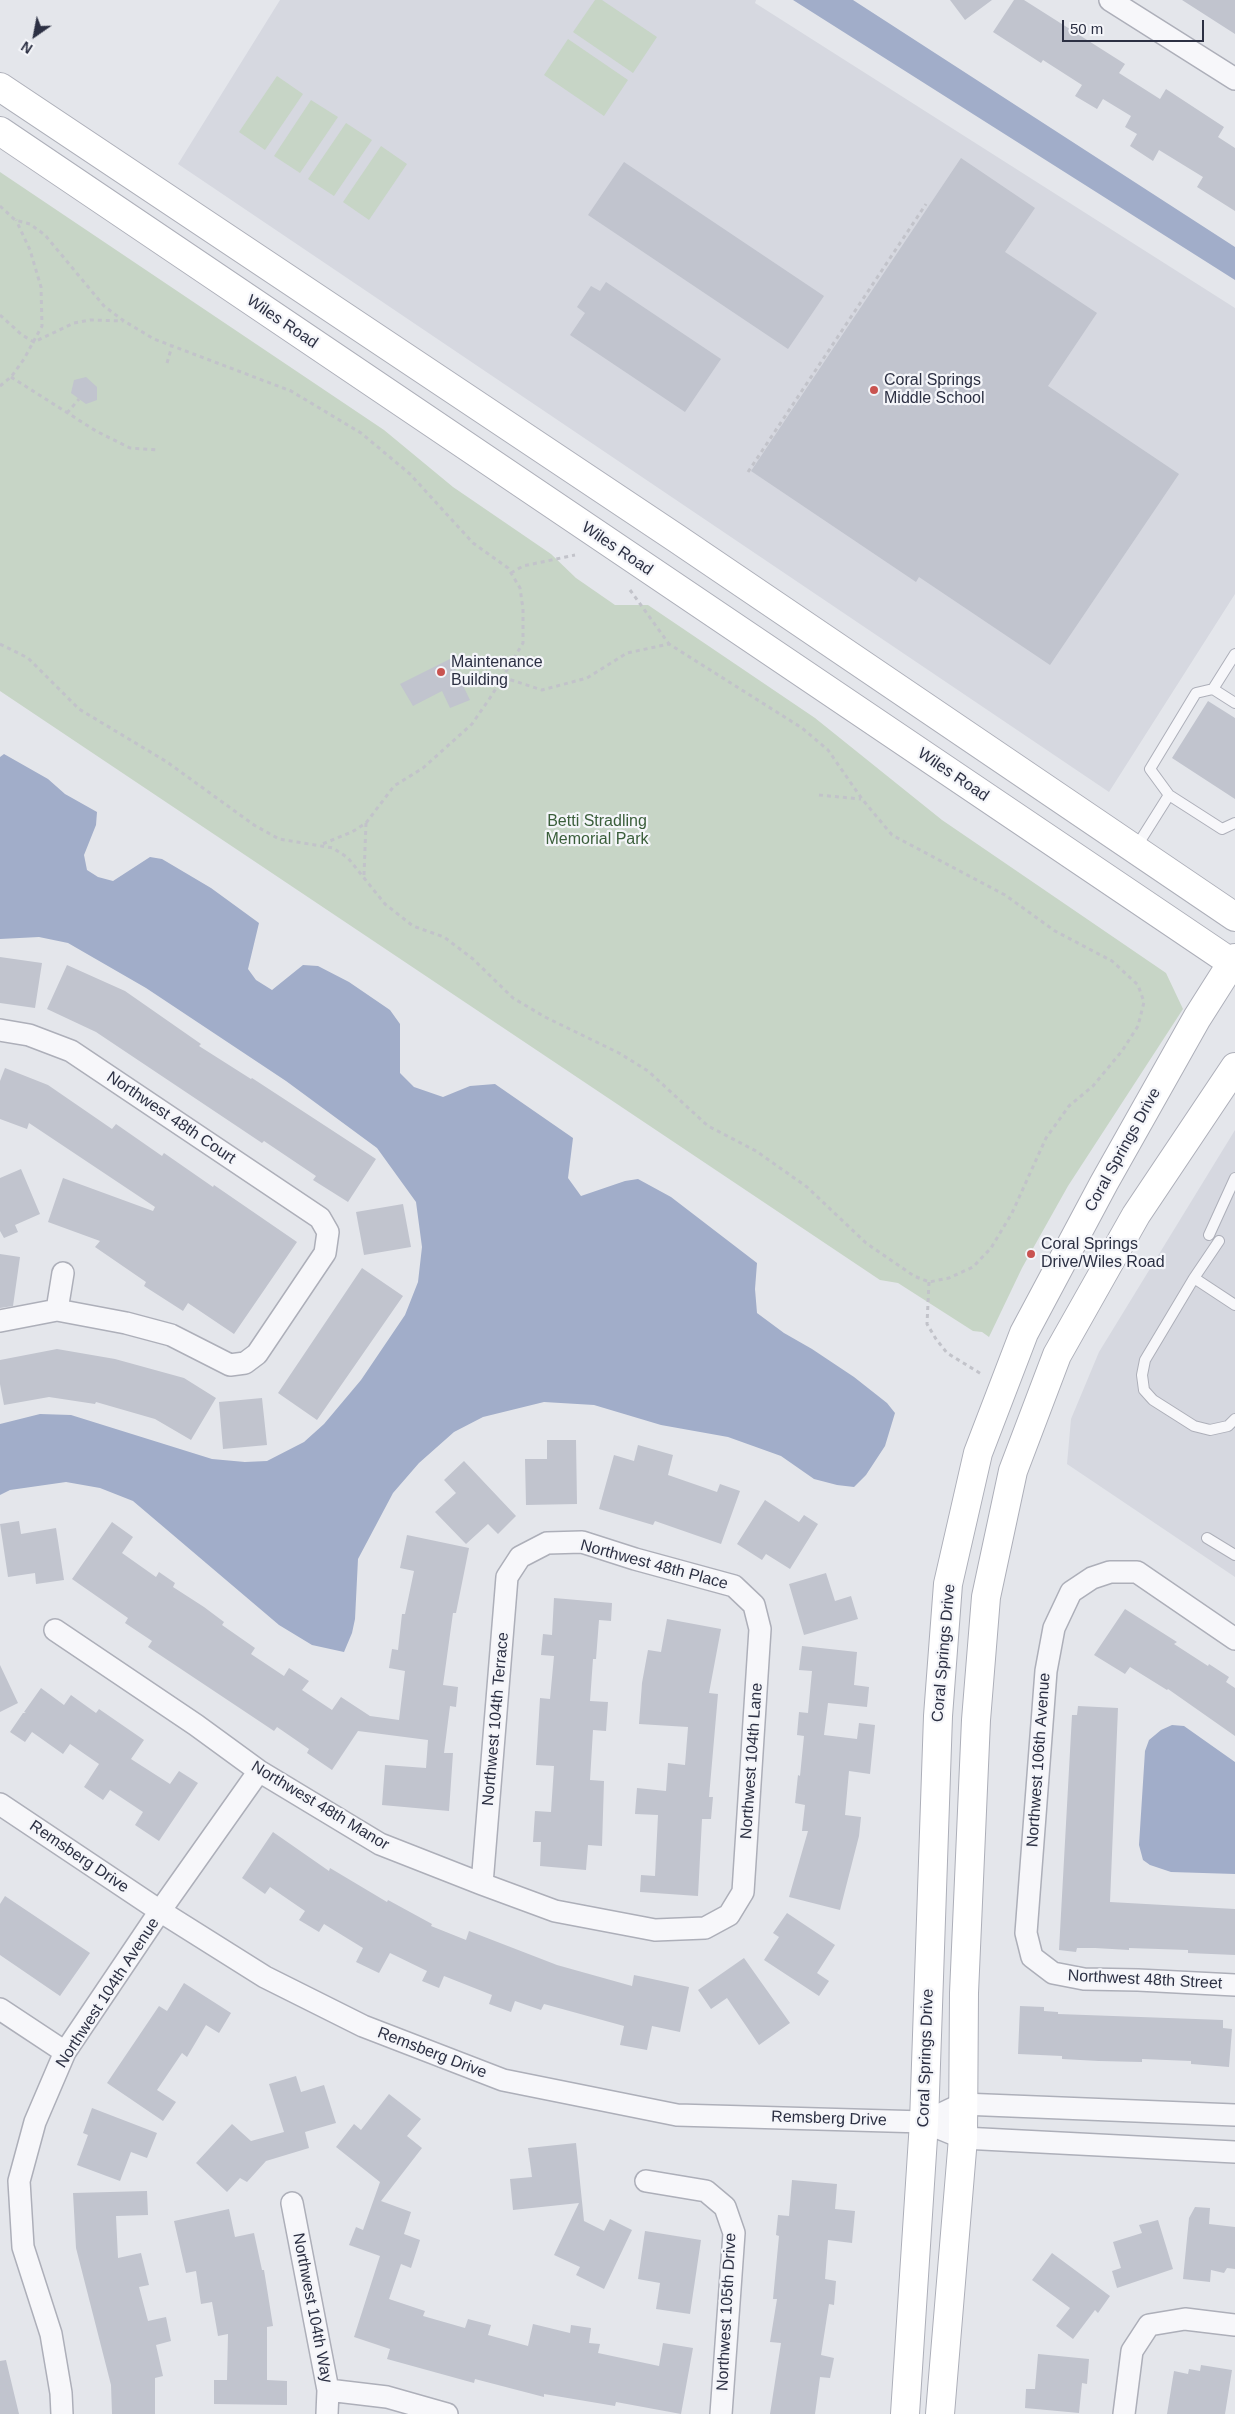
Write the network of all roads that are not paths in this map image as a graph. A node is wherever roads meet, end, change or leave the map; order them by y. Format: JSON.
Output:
{"nodes":[{"id":1,"x":1110,"y":0,"type":"edge"},
{"id":2,"x":1235,"y":79,"type":"edge"},
{"id":3,"x":0,"y":87,"type":"edge"},
{"id":4,"x":0,"y":131,"type":"edge"},
{"id":5,"x":644,"y":517,"type":"junction"},
{"id":6,"x":676,"y":538,"type":"junction"},
{"id":7,"x":612,"y":545,"type":"junction"},
{"id":8,"x":640,"y":564,"type":"junction"},
{"id":9,"x":1235,"y":654,"type":"edge"},
{"id":10,"x":1214,"y":689,"type":"junction"},
{"id":11,"x":1235,"y":703,"type":"edge"},
{"id":12,"x":1169,"y":795,"type":"junction"},
{"id":13,"x":1235,"y":823,"type":"edge"},
{"id":14,"x":1134,"y":850,"type":"junction"},
{"id":15,"x":1235,"y":917,"type":"edge"},
{"id":16,"x":1234,"y":962,"type":"edge"},
{"id":17,"x":0,"y":1030,"type":"edge"},
{"id":18,"x":1235,"y":1067,"type":"edge"},
{"id":19,"x":1235,"y":1178,"type":"edge"},
{"id":20,"x":1209,"y":1235,"type":"dead end"},
{"id":21,"x":1219,"y":1241,"type":"dead end"},
{"id":22,"x":63,"y":1274,"type":"dead end"},
{"id":23,"x":1194,"y":1278,"type":"junction"},
{"id":24,"x":1235,"y":1305,"type":"edge"},
{"id":25,"x":57,"y":1310,"type":"junction"},
{"id":26,"x":0,"y":1321,"type":"edge"},
{"id":27,"x":1000,"y":1396,"type":"junction"},
{"id":28,"x":1032,"y":1421,"type":"junction"},
{"id":29,"x":1233,"y":1424,"type":"edge"},
{"id":30,"x":1207,"y":1538,"type":"dead end"},
{"id":31,"x":1235,"y":1555,"type":"edge"},
{"id":32,"x":520,"y":1557,"type":"joint"},
{"id":33,"x":754,"y":1604,"type":"joint"},
{"id":34,"x":55,"y":1630,"type":"dead end"},
{"id":35,"x":1235,"y":1639,"type":"edge"},
{"id":36,"x":259,"y":1771,"type":"junction"},
{"id":37,"x":0,"y":1804,"type":"edge"},
{"id":38,"x":482,"y":1884,"type":"junction"},
{"id":39,"x":160,"y":1911,"type":"junction"},
{"id":40,"x":729,"y":1915,"type":"joint"},
{"id":41,"x":1032,"y":1956,"type":"joint"},
{"id":42,"x":1235,"y":1986,"type":"edge"},
{"id":43,"x":0,"y":2009,"type":"edge"},
{"id":44,"x":65,"y":2052,"type":"junction"},
{"id":45,"x":962,"y":2104,"type":"junction"},
{"id":46,"x":1235,"y":2115,"type":"edge"},
{"id":47,"x":924,"y":2122,"type":"junction"},
{"id":48,"x":962,"y":2138,"type":"junction"},
{"id":49,"x":1235,"y":2152,"type":"edge"},
{"id":50,"x":646,"y":2181,"type":"dead end"},
{"id":51,"x":292,"y":2203,"type":"dead end"},
{"id":52,"x":1235,"y":2325,"type":"edge"},
{"id":53,"x":328,"y":2390,"type":"junction"},
{"id":54,"x":62,"y":2414,"type":"edge"},
{"id":55,"x":327,"y":2414,"type":"edge"},
{"id":56,"x":447,"y":2414,"type":"edge"},
{"id":57,"x":721,"y":2414,"type":"edge"},
{"id":58,"x":906,"y":2414,"type":"edge"},
{"id":59,"x":940,"y":2414,"type":"edge"},
{"id":60,"x":1124,"y":2414,"type":"edge"}],
"edges":[{"from":1,"to":2,"type":"street"},
{"from":3,"to":5,"type":"main road"},
{"from":4,"to":7,"type":"main road","name":"Wiles Road"},
{"from":5,"to":6,"type":"main road"},
{"from":5,"to":7,"type":"main road"},
{"from":6,"to":8,"type":"main road"},
{"from":6,"to":14,"type":"main road"},
{"from":7,"to":8,"type":"main road","name":"Wiles Road"},
{"from":8,"to":16,"type":"main road","name":"Wiles Road"},
{"from":9,"to":10,"type":"lane"},
{"from":10,"to":11,"type":"lane"},
{"from":10,"to":12,"type":"lane"},
{"from":12,"to":13,"type":"lane"},
{"from":12,"to":14,"type":"lane"},
{"from":14,"to":15,"type":"main road"},
{"from":16,"to":27,"type":"main road","name":"Coral Springs Drive"},
{"from":17,"to":25,"type":"street","name":"Northwest 48th Court"},
{"from":18,"to":28,"type":"main road"},
{"from":19,"to":20,"type":"lane"},
{"from":21,"to":23,"type":"lane"},
{"from":22,"to":25,"type":"street"},
{"from":23,"to":24,"type":"lane"},
{"from":23,"to":29,"type":"lane"},
{"from":25,"to":26,"type":"street"},
{"from":27,"to":28,"type":"main road"},
{"from":27,"to":47,"type":"main road","name":"Coral Springs Drive"},
{"from":28,"to":45,"type":"main road"},
{"from":30,"to":31,"type":"lane"},
{"from":32,"to":33,"type":"street","name":"Northwest 48th Place"},
{"from":32,"to":38,"type":"street","name":"Northwest 104th Terrace"},
{"from":33,"to":40,"type":"street","name":"Northwest 104th Lane"},
{"from":34,"to":36,"type":"street","name":"Northwest 48th Manor"},
{"from":35,"to":41,"type":"street","name":"Northwest 106th Avenue"},
{"from":36,"to":38,"type":"street","name":"Northwest 48th Manor"},
{"from":36,"to":39,"type":"street","name":"Northwest 104th Avenue"},
{"from":37,"to":39,"type":"street","name":"Remsberg Drive"},
{"from":38,"to":40,"type":"street","name":"Northwest 48th Manor"},
{"from":39,"to":44,"type":"street","name":"Northwest 104th Avenue"},
{"from":39,"to":47,"type":"street","name":"Remsberg Drive"},
{"from":41,"to":42,"type":"street","name":"Northwest 48th Street"},
{"from":43,"to":44,"type":"street"},
{"from":44,"to":54,"type":"street","name":"Northwest 104th Avenue"},
{"from":45,"to":46,"type":"street","name":"Remsberg Drive"},
{"from":45,"to":47,"type":"street","name":"Remsberg Drive"},
{"from":45,"to":48,"type":"main road"},
{"from":47,"to":48,"type":"street","name":"Remsberg Drive"},
{"from":47,"to":58,"type":"main road","name":"Coral Springs Drive"},
{"from":48,"to":49,"type":"street","name":"Remsberg Drive"},
{"from":48,"to":59,"type":"main road"},
{"from":50,"to":57,"type":"street","name":"Northwest 105th Drive"},
{"from":51,"to":53,"type":"street","name":"Northwest 104th Way"},
{"from":52,"to":60,"type":"street"},
{"from":53,"to":55,"type":"street","name":"Northwest 104th Way"},
{"from":53,"to":56,"type":"street"}]}
